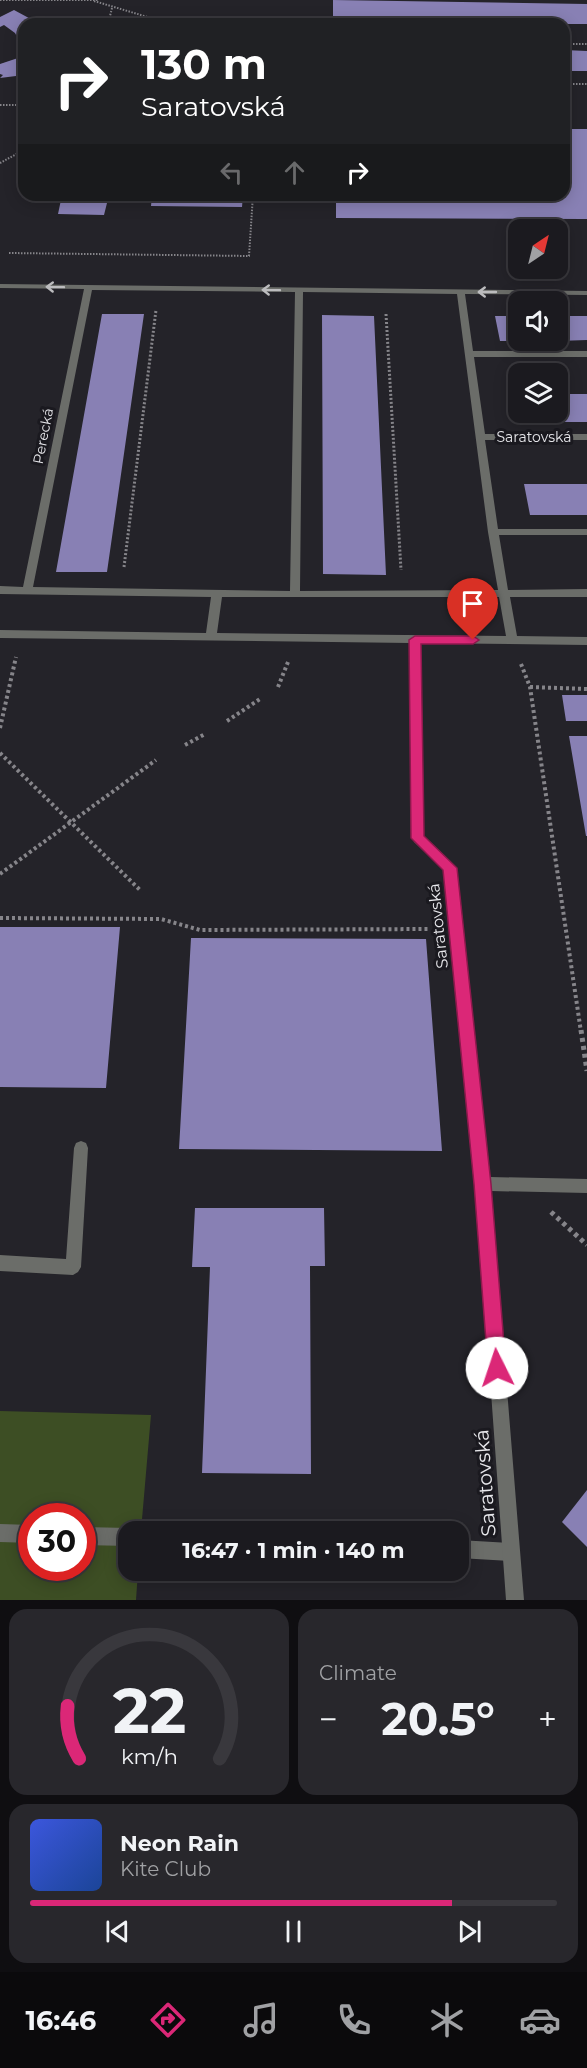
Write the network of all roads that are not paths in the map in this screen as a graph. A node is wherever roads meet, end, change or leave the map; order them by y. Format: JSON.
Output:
{"nodes":[{"id":1,"x":0,"y":286,"type":"edge"},
{"id":2,"x":88,"y":288,"type":"junction"},
{"id":3,"x":299,"y":290,"type":"junction"},
{"id":4,"x":461,"y":292,"type":"junction"},
{"id":5,"x":587,"y":293,"type":"edge"},
{"id":6,"x":470,"y":354,"type":"junction"},
{"id":7,"x":587,"y":354,"type":"edge"},
{"id":8,"x":480,"y":437,"type":"junction"},
{"id":9,"x":587,"y":437,"type":"edge"},
{"id":10,"x":492,"y":532,"type":"junction"},
{"id":11,"x":587,"y":532,"type":"edge"},
{"id":12,"x":0,"y":590,"type":"edge"},
{"id":13,"x":27,"y":591,"type":"junction"},
{"id":14,"x":217,"y":593,"type":"junction"},
{"id":15,"x":502,"y":594,"type":"junction"},
{"id":16,"x":587,"y":594,"type":"edge"},
{"id":17,"x":295,"y":595,"type":"junction"},
{"id":18,"x":0,"y":634,"type":"edge"},
{"id":19,"x":211,"y":637,"type":"junction"},
{"id":20,"x":415,"y":640,"type":"junction"},
{"id":21,"x":512,"y":640,"type":"junction"},
{"id":22,"x":587,"y":641,"type":"edge"},
{"id":23,"x":81,"y":1148,"type":"dead end"},
{"id":24,"x":483,"y":1184,"type":"junction"},
{"id":25,"x":587,"y":1186,"type":"edge"},
{"id":26,"x":0,"y":1263,"type":"edge"},
{"id":27,"x":0,"y":1533,"type":"edge"},
{"id":28,"x":18,"y":1534,"type":"edge"},
{"id":29,"x":96,"y":1537,"type":"edge"},
{"id":30,"x":118,"y":1538,"type":"edge"},
{"id":31,"x":469,"y":1550,"type":"edge"},
{"id":32,"x":511,"y":1552,"type":"junction"},
{"id":33,"x":515,"y":1600,"type":"edge"}],
"edges":[{"from":2,"to":1,"type":"street","one_way":true},
{"from":3,"to":2,"type":"street","one_way":true},
{"from":2,"to":13,"type":"street","name":"Perecká"},
{"from":3,"to":4,"type":"street"},
{"from":3,"to":17,"type":"street"},
{"from":5,"to":4,"type":"street","one_way":true},
{"from":4,"to":6,"type":"street","name":"Saratovská"},
{"from":6,"to":7,"type":"street"},
{"from":6,"to":8,"type":"street","name":"Saratovská"},
{"from":8,"to":9,"type":"street","name":"Saratovská"},
{"from":8,"to":10,"type":"street","name":"Saratovská"},
{"from":10,"to":11,"type":"street"},
{"from":10,"to":15,"type":"street","name":"Saratovská"},
{"from":12,"to":13,"type":"street"},
{"from":13,"to":14,"type":"street"},
{"from":14,"to":17,"type":"street"},
{"from":14,"to":19,"type":"street"},
{"from":15,"to":16,"type":"street"},
{"from":15,"to":17,"type":"street"},
{"from":15,"to":21,"type":"street","name":"Saratovská"},
{"from":18,"to":19,"type":"street"},
{"from":19,"to":20,"type":"street"},
{"from":20,"to":21,"type":"street"},
{"from":20,"to":24,"type":"street","name":"Saratovská"},
{"from":21,"to":22,"type":"street"},
{"from":23,"to":26,"type":"street"},
{"from":24,"to":25,"type":"street"},
{"from":24,"to":32,"type":"street","name":"Saratovská"},
{"from":27,"to":28,"type":"street"},
{"from":29,"to":30,"type":"street"},
{"from":31,"to":32,"type":"street"},
{"from":32,"to":33,"type":"street","name":"Saratovská"}]}
